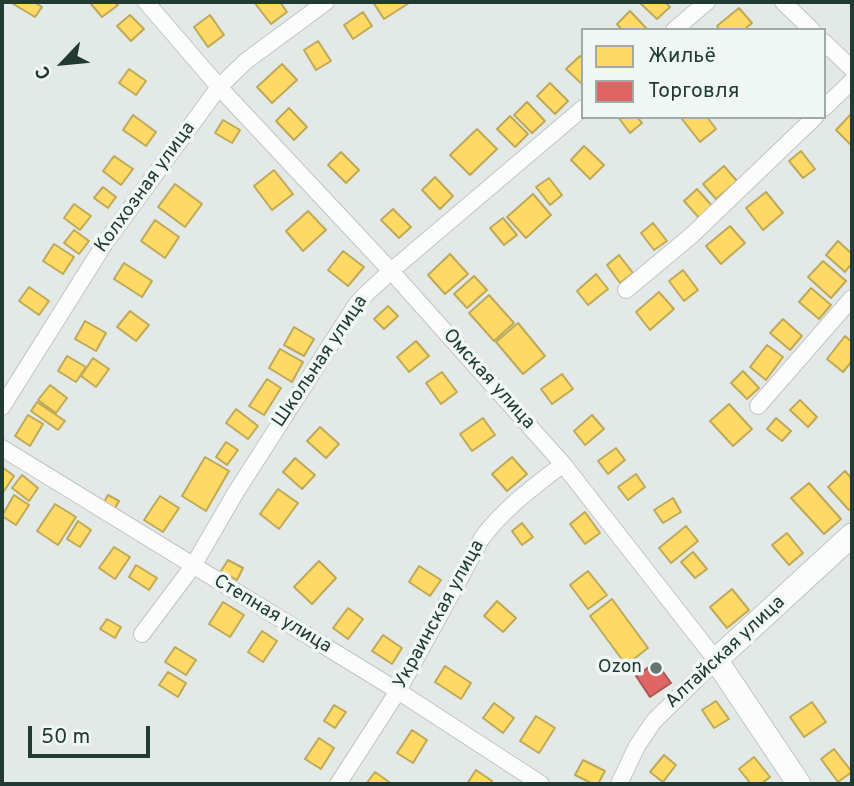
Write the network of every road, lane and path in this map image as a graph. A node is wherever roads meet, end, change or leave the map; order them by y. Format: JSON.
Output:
{"nodes":[{"id":1,"x":146,"y":2,"type":"edge"},
{"id":2,"x":326,"y":2,"type":"edge"},
{"id":3,"x":706,"y":2,"type":"edge"},
{"id":4,"x":783,"y":2,"type":"edge"},
{"id":5,"x":676,"y":28,"type":"edge"},
{"id":6,"x":810,"y":28,"type":"edge"},
{"id":7,"x":826,"y":44,"type":"edge"},
{"id":8,"x":852,"y":69,"type":"edge"},
{"id":9,"x":852,"y":81,"type":"edge"},
{"id":10,"x":219,"y":87,"type":"junction"},
{"id":11,"x":826,"y":106,"type":"edge"},
{"id":12,"x":581,"y":110,"type":"edge"},
{"id":13,"x":813,"y":119,"type":"edge"},
{"id":14,"x":391,"y":271,"type":"junction"},
{"id":15,"x":626,"y":290,"type":"dead end"},
{"id":16,"x":852,"y":298,"type":"edge"},
{"id":17,"x":758,"y":406,"type":"dead end"},
{"id":18,"x":2,"y":407,"type":"edge"},
{"id":19,"x":2,"y":448,"type":"edge"},
{"id":20,"x":564,"y":464,"type":"junction"},
{"id":21,"x":852,"y":535,"type":"edge"},
{"id":22,"x":193,"y":566,"type":"junction"},
{"id":23,"x":142,"y":634,"type":"dead end"},
{"id":24,"x":716,"y":660,"type":"junction"},
{"id":25,"x":398,"y":691,"type":"junction"},
{"id":26,"x":338,"y":784,"type":"edge"},
{"id":27,"x":541,"y":784,"type":"edge"},
{"id":28,"x":619,"y":784,"type":"edge"},
{"id":29,"x":799,"y":784,"type":"edge"}],
"edges":[{"from":1,"to":10,"type":"street","name":"Омская улица"},
{"from":2,"to":10,"type":"street","name":"Колхозная улица"},
{"from":3,"to":5,"type":"street"},
{"from":4,"to":6,"type":"street"},
{"from":7,"to":8,"type":"street"},
{"from":9,"to":11,"type":"street"},
{"from":10,"to":14,"type":"street","name":"Омская улица"},
{"from":10,"to":18,"type":"street","name":"Колхозная улица"},
{"from":12,"to":14,"type":"street","name":"Школьная улица"},
{"from":13,"to":15,"type":"street"},
{"from":14,"to":20,"type":"street","name":"Омская улица"},
{"from":14,"to":22,"type":"street","name":"Школьная улица"},
{"from":16,"to":17,"type":"street"},
{"from":19,"to":22,"type":"street","name":"Степная улица"},
{"from":20,"to":24,"type":"street","name":"Омская улица"},
{"from":20,"to":25,"type":"street","name":"Украинская улица"},
{"from":21,"to":24,"type":"street","name":"Алтайская улица"},
{"from":22,"to":23,"type":"street","name":"Школьная улица"},
{"from":22,"to":25,"type":"street","name":"Степная улица"},
{"from":24,"to":28,"type":"street","name":"Алтайская улица"},
{"from":24,"to":29,"type":"street","name":"Омская улица"},
{"from":25,"to":26,"type":"street","name":"Украинская улица"},
{"from":25,"to":27,"type":"street","name":"Степная улица"}]}
